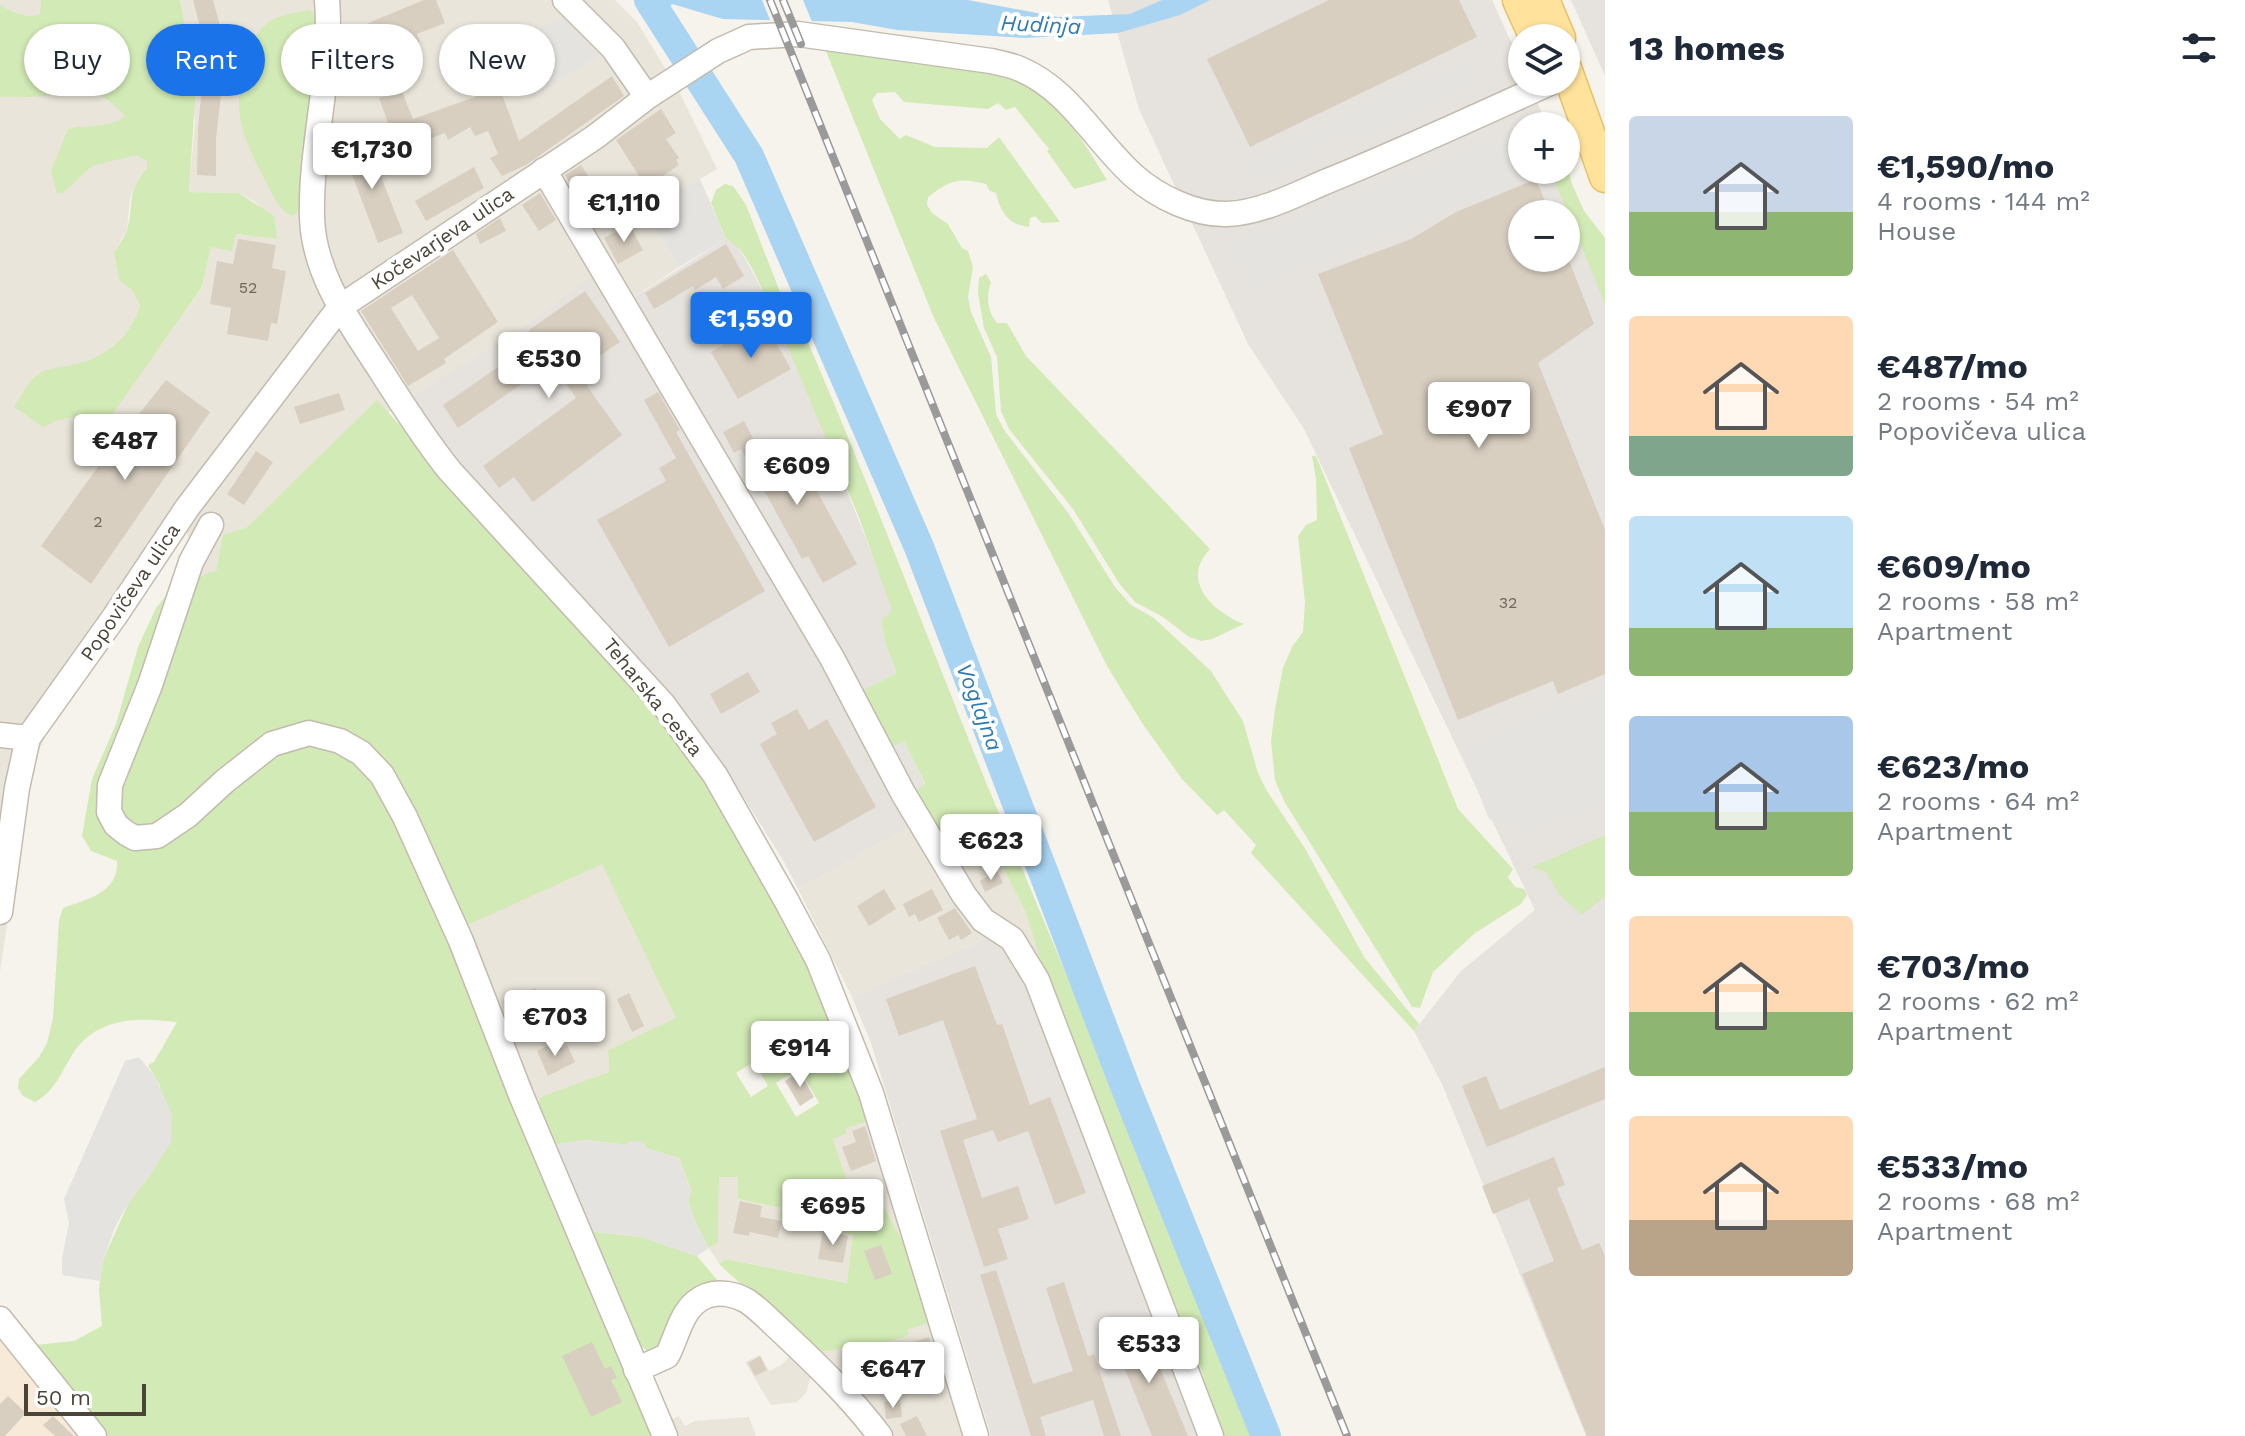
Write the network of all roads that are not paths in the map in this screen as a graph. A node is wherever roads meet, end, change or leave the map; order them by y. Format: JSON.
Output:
{"nodes":[{"id":1,"x":327,"y":0,"type":"edge"},
{"id":2,"x":565,"y":0,"type":"edge"},
{"id":3,"x":1518,"y":0,"type":"edge"},
{"id":4,"x":1544,"y":0,"type":"edge"},
{"id":5,"x":1529,"y":24,"type":"edge"},
{"id":6,"x":1554,"y":24,"type":"edge"},
{"id":7,"x":659,"y":89,"type":"junction"},
{"id":8,"x":1518,"y":96,"type":"edge"},
{"id":9,"x":1572,"y":96,"type":"edge"},
{"id":10,"x":544,"y":170,"type":"junction"},
{"id":11,"x":1605,"y":177,"type":"edge"},
{"id":12,"x":340,"y":307,"type":"junction"},
{"id":13,"x":211,"y":525,"type":"dead end"},
{"id":14,"x":0,"y":735,"type":"edge"},
{"id":15,"x":28,"y":738,"type":"junction"},
{"id":16,"x":0,"y":912,"type":"edge"},
{"id":17,"x":0,"y":1319,"type":"edge"},
{"id":18,"x":636,"y":1370,"type":"junction"},
{"id":19,"x":94,"y":1436,"type":"edge"},
{"id":20,"x":665,"y":1436,"type":"edge"},
{"id":21,"x":880,"y":1436,"type":"edge"},
{"id":22,"x":976,"y":1436,"type":"edge"},
{"id":23,"x":1211,"y":1436,"type":"edge"}],
"edges":[{"from":1,"to":12,"type":"street","name":"Teharska cesta"},
{"from":2,"to":7,"type":"street"},
{"from":3,"to":5,"type":"main road"},
{"from":4,"to":6,"type":"main road"},
{"from":7,"to":8,"type":"street","name":"Kočevarjeva ulica"},
{"from":7,"to":10,"type":"street","name":"Kočevarjeva ulica"},
{"from":9,"to":11,"type":"main road"},
{"from":10,"to":12,"type":"street","name":"Kočevarjeva ulica"},
{"from":10,"to":23,"type":"street"},
{"from":12,"to":15,"type":"street","name":"Popovičeva ulica"},
{"from":12,"to":22,"type":"street","name":"Teharska cesta"},
{"from":13,"to":18,"type":"street"},
{"from":14,"to":15,"type":"street"},
{"from":15,"to":16,"type":"street","name":"Popovičeva ulica"},
{"from":17,"to":19,"type":"street"},
{"from":18,"to":20,"type":"street"},
{"from":18,"to":21,"type":"street"}]}
